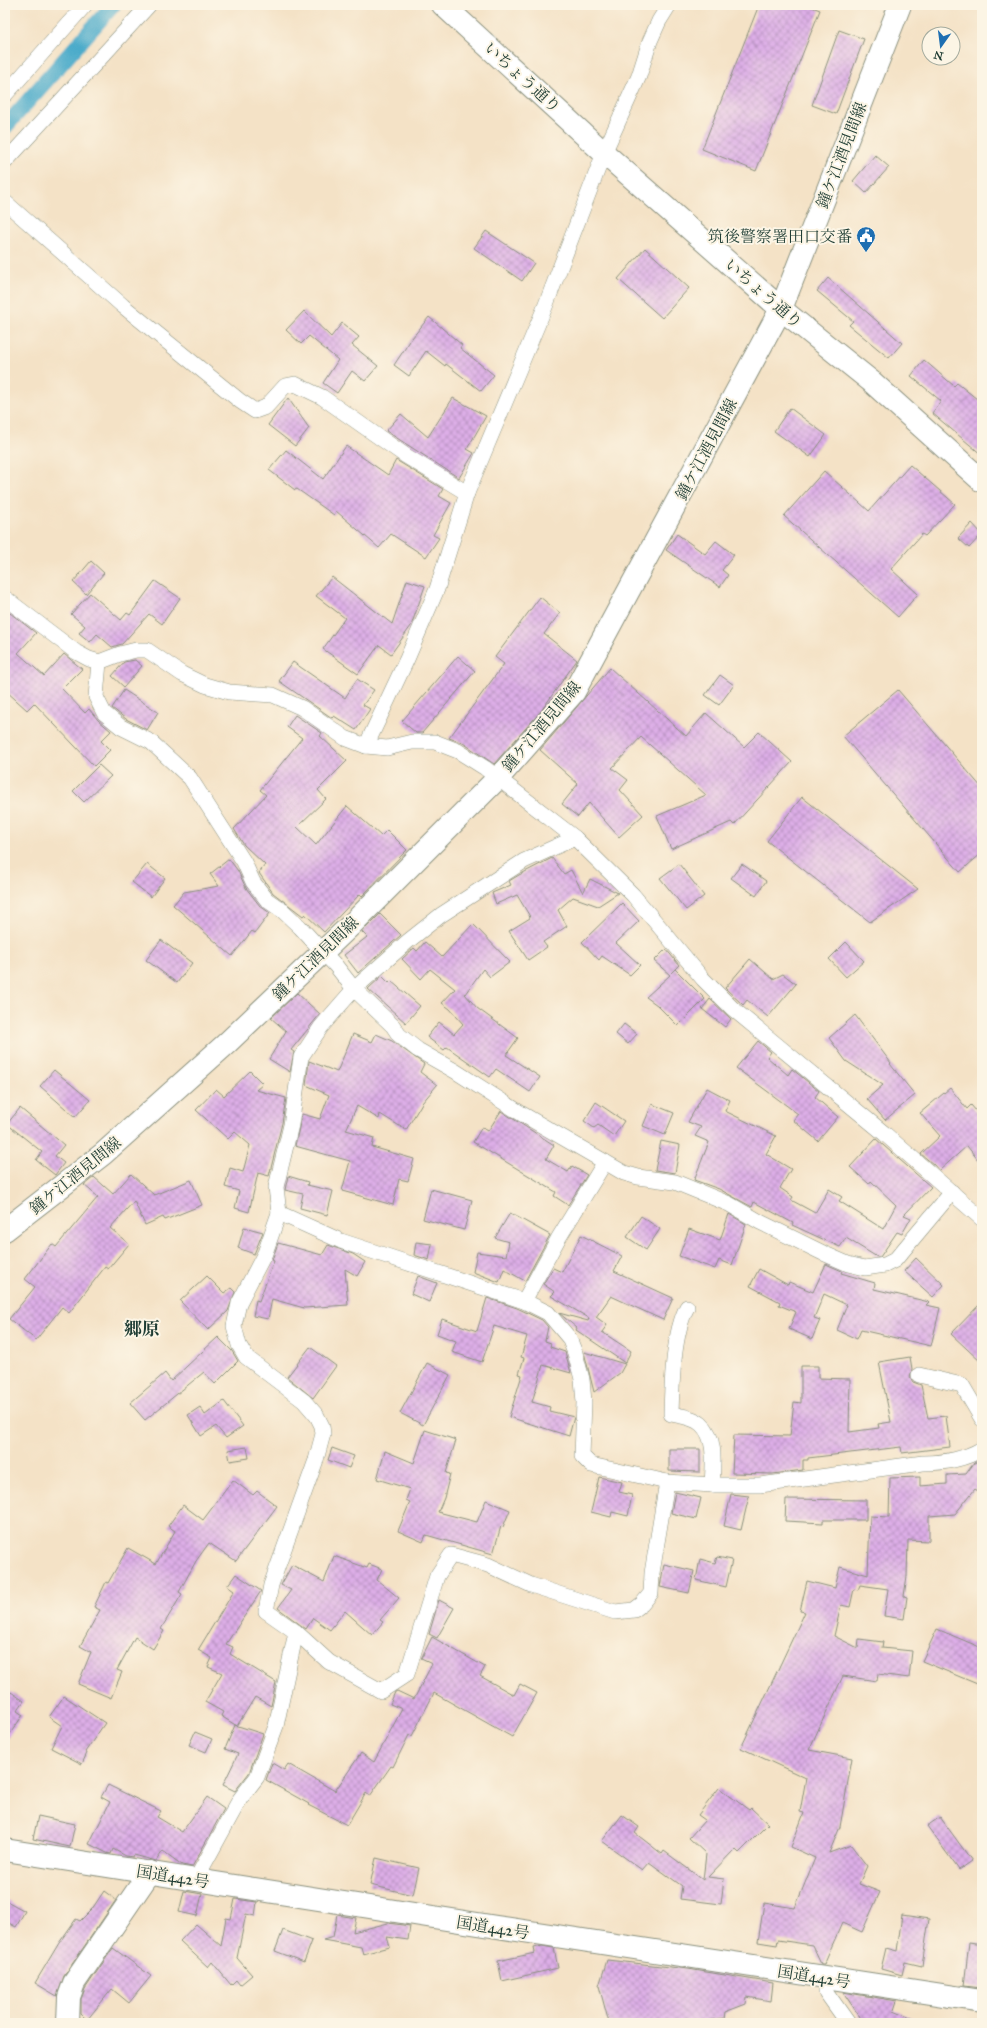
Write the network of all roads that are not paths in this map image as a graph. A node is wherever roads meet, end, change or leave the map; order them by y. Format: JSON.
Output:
{"nodes":[{"id":1,"x":85,"y":5,"type":"edge"},
{"id":2,"x":149,"y":5,"type":"edge"},
{"id":3,"x":443,"y":5,"type":"edge"},
{"id":4,"x":669,"y":5,"type":"edge"},
{"id":5,"x":900,"y":5,"type":"edge"},
{"id":6,"x":5,"y":95,"type":"edge"},
{"id":7,"x":604,"y":153,"type":"junction"},
{"id":8,"x":5,"y":162,"type":"edge"},
{"id":9,"x":5,"y":202,"type":"edge"},
{"id":10,"x":781,"y":309,"type":"junction"},
{"id":11,"x":982,"y":481,"type":"edge"},
{"id":12,"x":467,"y":493,"type":"junction"},
{"id":13,"x":7,"y":603,"type":"edge"},
{"id":14,"x":99,"y":662,"type":"junction"},
{"id":15,"x":366,"y":746,"type":"junction"},
{"id":16,"x":499,"y":777,"type":"junction"},
{"id":17,"x":575,"y":838,"type":"junction"},
{"id":18,"x":322,"y":950,"type":"junction"},
{"id":19,"x":354,"y":989,"type":"junction"},
{"id":20,"x":605,"y":1162,"type":"junction"},
{"id":21,"x":952,"y":1192,"type":"junction"},
{"id":22,"x":279,"y":1213,"type":"junction"},
{"id":23,"x":982,"y":1219,"type":"edge"},
{"id":24,"x":5,"y":1230,"type":"edge"},
{"id":25,"x":524,"y":1301,"type":"junction"},
{"id":26,"x":687,"y":1307,"type":"dead end"},
{"id":27,"x":919,"y":1375,"type":"dead end"},
{"id":28,"x":982,"y":1419,"type":"edge"},
{"id":29,"x":982,"y":1449,"type":"edge"},
{"id":30,"x":667,"y":1482,"type":"junction"},
{"id":31,"x":712,"y":1484,"type":"junction"},
{"id":32,"x":296,"y":1632,"type":"junction"},
{"id":33,"x":5,"y":1850,"type":"edge"},
{"id":34,"x":150,"y":1872,"type":"junction"},
{"id":35,"x":196,"y":1879,"type":"junction"},
{"id":36,"x":826,"y":1978,"type":"junction"},
{"id":37,"x":982,"y":2001,"type":"edge"},
{"id":38,"x":68,"y":2023,"type":"edge"},
{"id":39,"x":848,"y":2023,"type":"edge"}],
"edges":[{"from":1,"to":6,"type":"street"},
{"from":2,"to":8,"type":"street"},
{"from":3,"to":7,"type":"main road","name":"いちょう通り"},
{"from":4,"to":7,"type":"street"},
{"from":5,"to":10,"type":"main road","name":"鐘ケ江酒見間線"},
{"from":7,"to":10,"type":"main road","name":"いちょう通り"},
{"from":7,"to":12,"type":"street"},
{"from":9,"to":12,"type":"street"},
{"from":10,"to":11,"type":"main road","name":"いちょう通り"},
{"from":10,"to":16,"type":"main road","name":"鐘ケ江酒見間線"},
{"from":12,"to":15,"type":"street"},
{"from":13,"to":14,"type":"street"},
{"from":14,"to":15,"type":"street"},
{"from":14,"to":18,"type":"street"},
{"from":15,"to":16,"type":"street"},
{"from":16,"to":17,"type":"street"},
{"from":16,"to":18,"type":"main road","name":"鐘ケ江酒見間線"},
{"from":17,"to":19,"type":"street"},
{"from":17,"to":21,"type":"street"},
{"from":18,"to":19,"type":"street"},
{"from":18,"to":24,"type":"main road","name":"鐘ケ江酒見間線"},
{"from":19,"to":20,"type":"street"},
{"from":19,"to":22,"type":"street"},
{"from":20,"to":21,"type":"street"},
{"from":20,"to":25,"type":"street"},
{"from":21,"to":23,"type":"street"},
{"from":22,"to":25,"type":"street"},
{"from":22,"to":32,"type":"street"},
{"from":25,"to":30,"type":"street"},
{"from":26,"to":31,"type":"street"},
{"from":27,"to":28,"type":"street"},
{"from":29,"to":31,"type":"street"},
{"from":30,"to":31,"type":"street"},
{"from":30,"to":32,"type":"street"},
{"from":32,"to":35,"type":"street"},
{"from":33,"to":34,"type":"main road","name":"国道442号"},
{"from":34,"to":35,"type":"main road","name":"国道442号"},
{"from":34,"to":38,"type":"main road"},
{"from":35,"to":36,"type":"main road","name":"国道442号"},
{"from":36,"to":37,"type":"main road","name":"国道442号"},
{"from":36,"to":39,"type":"street"}]}
